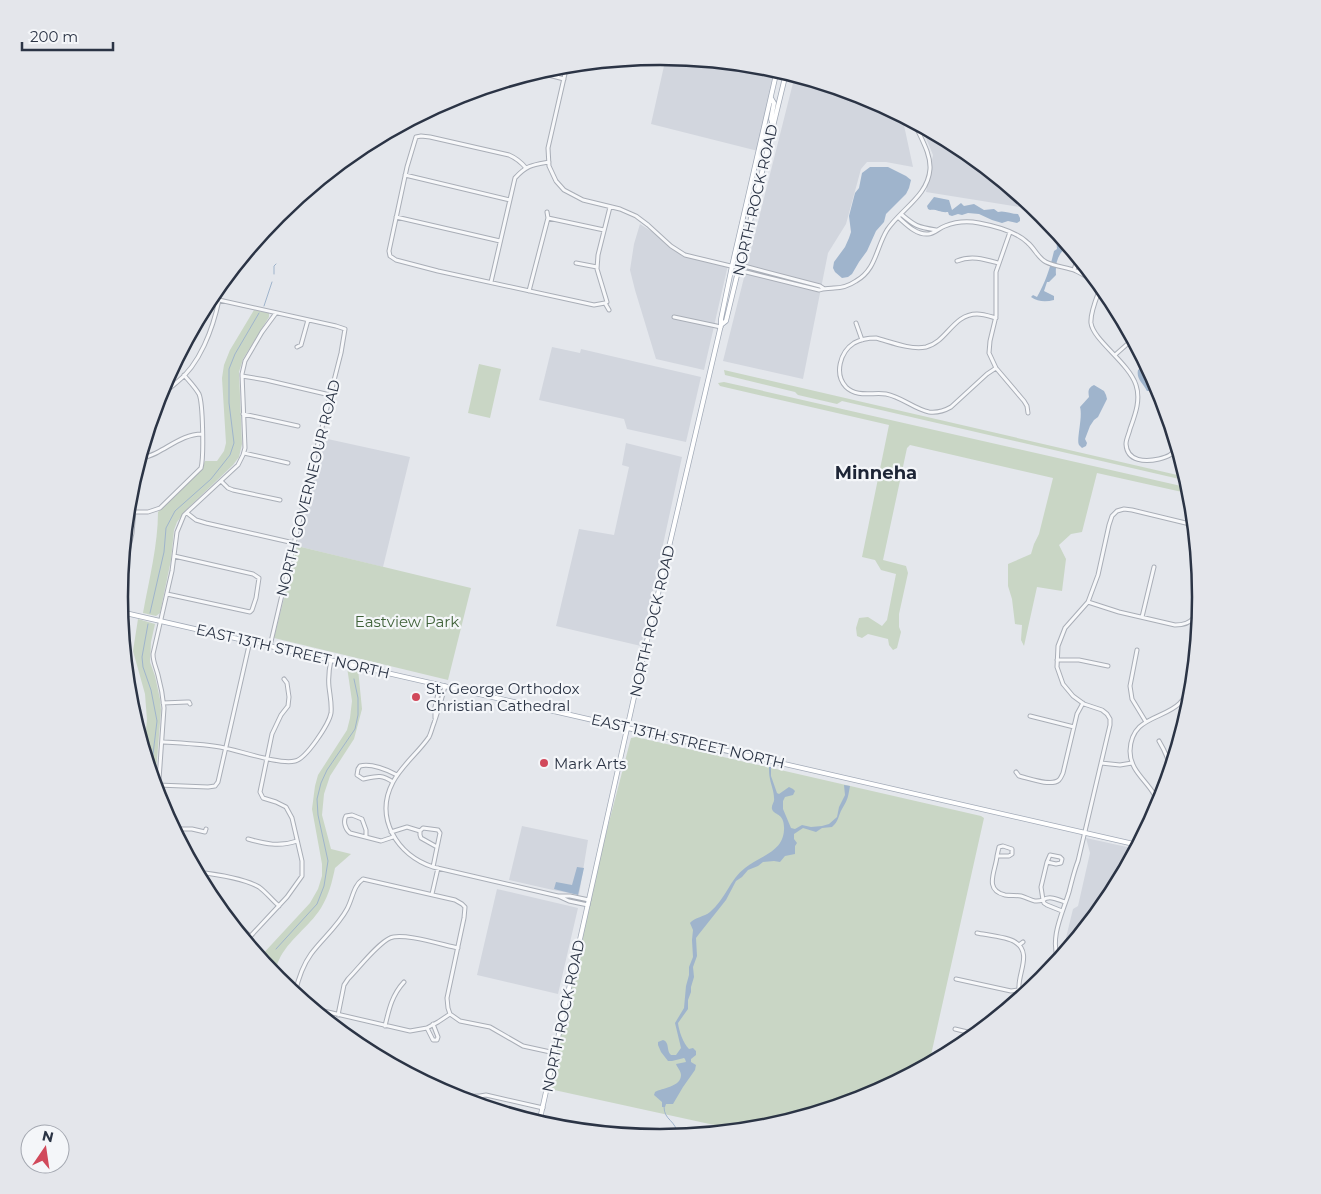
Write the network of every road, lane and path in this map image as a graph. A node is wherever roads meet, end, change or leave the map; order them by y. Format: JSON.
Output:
{"nodes":[{"id":1,"x":565,"y":74,"type":"edge"},
{"id":2,"x":552,"y":76,"type":"edge"},
{"id":3,"x":775,"y":78,"type":"edge"},
{"id":4,"x":564,"y":79,"type":"junction"},
{"id":5,"x":784,"y":80,"type":"edge"},
{"id":6,"x":771,"y":98,"type":"junction"},
{"id":7,"x":773,"y":126,"type":"junction"},
{"id":8,"x":763,"y":132,"type":"junction"},
{"id":9,"x":918,"y":132,"type":"edge"},
{"id":10,"x":549,"y":162,"type":"junction"},
{"id":11,"x":764,"y":162,"type":"junction"},
{"id":12,"x":526,"y":168,"type":"junction"},
{"id":13,"x":405,"y":175,"type":"junction"},
{"id":14,"x":510,"y":200,"type":"junction"},
{"id":15,"x":610,"y":207,"type":"junction"},
{"id":16,"x":547,"y":212,"type":"dead end"},
{"id":17,"x":902,"y":214,"type":"junction"},
{"id":18,"x":396,"y":217,"type":"junction"},
{"id":19,"x":898,"y":217,"type":"junction"},
{"id":20,"x":548,"y":218,"type":"junction"},
{"id":21,"x":604,"y":230,"type":"junction"},
{"id":22,"x":936,"y":230,"type":"junction"},
{"id":23,"x":1010,"y":232,"type":"junction"},
{"id":24,"x":500,"y":241,"type":"junction"},
{"id":25,"x":957,"y":261,"type":"dead end"},
{"id":26,"x":576,"y":263,"type":"dead end"},
{"id":27,"x":998,"y":263,"type":"junction"},
{"id":28,"x":1076,"y":264,"type":"edge"},
{"id":29,"x":732,"y":266,"type":"junction"},
{"id":30,"x":597,"y":267,"type":"junction"},
{"id":31,"x":739,"y":268,"type":"junction"},
{"id":32,"x":1074,"y":270,"type":"junction"},
{"id":33,"x":1085,"y":276,"type":"edge"},
{"id":34,"x":491,"y":282,"type":"junction"},
{"id":35,"x":529,"y":291,"type":"junction"},
{"id":36,"x":1099,"y":295,"type":"edge"},
{"id":37,"x":219,"y":300,"type":"joint"},
{"id":38,"x":604,"y":303,"type":"junction"},
{"id":39,"x":609,"y":310,"type":"dead end"},
{"id":40,"x":276,"y":313,"type":"junction"},
{"id":41,"x":674,"y":317,"type":"dead end"},
{"id":42,"x":996,"y":318,"type":"junction"},
{"id":43,"x":308,"y":320,"type":"junction"},
{"id":44,"x":856,"y":324,"type":"dead end"},
{"id":45,"x":721,"y":326,"type":"junction"},
{"id":46,"x":862,"y":340,"type":"junction"},
{"id":47,"x":1128,"y":344,"type":"edge"},
{"id":48,"x":297,"y":348,"type":"dead end"},
{"id":49,"x":1115,"y":355,"type":"junction"},
{"id":50,"x":996,"y":368,"type":"junction"},
{"id":51,"x":184,"y":375,"type":"junction"},
{"id":52,"x":242,"y":376,"type":"junction"},
{"id":53,"x":172,"y":387,"type":"edge"},
{"id":54,"x":330,"y":395,"type":"junction"},
{"id":55,"x":1028,"y":413,"type":"dead end"},
{"id":56,"x":243,"y":414,"type":"junction"},
{"id":57,"x":298,"y":426,"type":"dead end"},
{"id":58,"x":202,"y":434,"type":"junction"},
{"id":59,"x":244,"y":453,"type":"junction"},
{"id":60,"x":1173,"y":454,"type":"edge"},
{"id":61,"x":148,"y":456,"type":"edge"},
{"id":62,"x":288,"y":463,"type":"dead end"},
{"id":63,"x":221,"y":481,"type":"junction"},
{"id":64,"x":280,"y":500,"type":"dead end"},
{"id":65,"x":187,"y":512,"type":"junction"},
{"id":66,"x":136,"y":513,"type":"edge"},
{"id":67,"x":1187,"y":523,"type":"edge"},
{"id":68,"x":294,"y":543,"type":"junction"},
{"id":69,"x":174,"y":556,"type":"junction"},
{"id":70,"x":1154,"y":567,"type":"dead end"},
{"id":71,"x":166,"y":594,"type":"junction"},
{"id":72,"x":1088,"y":602,"type":"junction"},
{"id":73,"x":129,"y":614,"type":"edge"},
{"id":74,"x":1142,"y":617,"type":"junction"},
{"id":75,"x":1191,"y":620,"type":"edge"},
{"id":76,"x":160,"y":621,"type":"junction"},
{"id":77,"x":250,"y":642,"type":"junction"},
{"id":78,"x":270,"y":646,"type":"junction"},
{"id":79,"x":1136,"y":650,"type":"dead end"},
{"id":80,"x":331,"y":660,"type":"junction"},
{"id":81,"x":1057,"y":660,"type":"junction"},
{"id":82,"x":1108,"y":666,"type":"dead end"},
{"id":83,"x":284,"y":678,"type":"dead end"},
{"id":84,"x":442,"y":686,"type":"junction"},
{"id":85,"x":1182,"y":700,"type":"edge"},
{"id":86,"x":163,"y":703,"type":"junction"},
{"id":87,"x":1083,"y":703,"type":"junction"},
{"id":88,"x":190,"y":704,"type":"dead end"},
{"id":89,"x":1030,"y":716,"type":"dead end"},
{"id":90,"x":1146,"y":722,"type":"junction"},
{"id":91,"x":1074,"y":727,"type":"junction"},
{"id":92,"x":628,"y":728,"type":"junction"},
{"id":93,"x":1159,"y":741,"type":"dead end"},
{"id":94,"x":162,"y":742,"type":"junction"},
{"id":95,"x":225,"y":748,"type":"junction"},
{"id":96,"x":267,"y":758,"type":"junction"},
{"id":97,"x":1167,"y":758,"type":"edge"},
{"id":98,"x":1101,"y":763,"type":"junction"},
{"id":99,"x":1132,"y":763,"type":"junction"},
{"id":100,"x":1016,"y":772,"type":"dead end"},
{"id":101,"x":159,"y":774,"type":"edge"},
{"id":102,"x":398,"y":775,"type":"junction"},
{"id":103,"x":393,"y":782,"type":"junction"},
{"id":104,"x":164,"y":786,"type":"edge"},
{"id":105,"x":1154,"y":794,"type":"edge"},
{"id":106,"x":182,"y":829,"type":"edge"},
{"id":107,"x":206,"y":829,"type":"dead end"},
{"id":108,"x":420,"y":831,"type":"junction"},
{"id":109,"x":391,"y":832,"type":"junction"},
{"id":110,"x":1085,"y":833,"type":"junction"},
{"id":111,"x":366,"y":837,"type":"junction"},
{"id":112,"x":393,"y":837,"type":"junction"},
{"id":113,"x":248,"y":839,"type":"dead end"},
{"id":114,"x":297,"y":841,"type":"junction"},
{"id":115,"x":1132,"y":844,"type":"edge"},
{"id":116,"x":437,"y":847,"type":"junction"},
{"id":117,"x":997,"y":856,"type":"junction"},
{"id":118,"x":1047,"y":862,"type":"junction"},
{"id":119,"x":432,"y":867,"type":"junction"},
{"id":120,"x":438,"y":868,"type":"junction"},
{"id":121,"x":207,"y":874,"type":"edge"},
{"id":122,"x":432,"y":894,"type":"junction"},
{"id":123,"x":1044,"y":900,"type":"junction"},
{"id":124,"x":1065,"y":902,"type":"junction"},
{"id":125,"x":588,"y":903,"type":"junction"},
{"id":126,"x":279,"y":906,"type":"junction"},
{"id":127,"x":1062,"y":911,"type":"junction"},
{"id":128,"x":977,"y":933,"type":"dead end"},
{"id":129,"x":250,"y":936,"type":"edge"},
{"id":130,"x":1023,"y":942,"type":"dead end"},
{"id":131,"x":1019,"y":945,"type":"junction"},
{"id":132,"x":458,"y":948,"type":"junction"},
{"id":133,"x":1056,"y":952,"type":"edge"},
{"id":134,"x":956,"y":979,"type":"dead end"},
{"id":135,"x":404,"y":982,"type":"dead end"},
{"id":136,"x":297,"y":985,"type":"edge"},
{"id":137,"x":1019,"y":990,"type":"joint"},
{"id":138,"x":329,"y":1013,"type":"edge"},
{"id":139,"x":450,"y":1014,"type":"junction"},
{"id":140,"x":338,"y":1015,"type":"junction"},
{"id":141,"x":433,"y":1024,"type":"junction"},
{"id":142,"x":385,"y":1026,"type":"junction"},
{"id":143,"x":427,"y":1028,"type":"junction"},
{"id":144,"x":955,"y":1029,"type":"dead end"},
{"id":145,"x":966,"y":1032,"type":"edge"},
{"id":146,"x":555,"y":1053,"type":"junction"},
{"id":147,"x":478,"y":1097,"type":"edge"},
{"id":148,"x":542,"y":1108,"type":"junction"},
{"id":149,"x":541,"y":1115,"type":"edge"}],
"edges":[{"from":1,"to":4,"type":"street"},
{"from":2,"to":4,"type":"street"},
{"from":3,"to":6,"type":"main road","name":"NORTH ROCK ROAD"},
{"from":4,"to":10,"type":"street"},
{"from":5,"to":7,"type":"main road","name":"NORTH ROCK ROAD"},
{"from":6,"to":7,"type":"main road"},
{"from":6,"to":8,"type":"main road","name":"NORTH ROCK ROAD"},
{"from":7,"to":11,"type":"main road","name":"NORTH ROCK ROAD"},
{"from":8,"to":11,"type":"main road"},
{"from":8,"to":29,"type":"main road","name":"NORTH ROCK ROAD"},
{"from":9,"to":17,"type":"street"},
{"from":10,"to":12,"type":"street"},
{"from":10,"to":15,"type":"street"},
{"from":11,"to":31,"type":"main road","name":"NORTH ROCK ROAD"},
{"from":12,"to":13,"type":"street"},
{"from":12,"to":14,"type":"street"},
{"from":13,"to":14,"type":"street"},
{"from":13,"to":18,"type":"street"},
{"from":14,"to":24,"type":"street"},
{"from":15,"to":21,"type":"street"},
{"from":15,"to":29,"type":"street"},
{"from":16,"to":20,"type":"street"},
{"from":17,"to":19,"type":"street"},
{"from":17,"to":22,"type":"street"},
{"from":18,"to":24,"type":"street"},
{"from":18,"to":34,"type":"street"},
{"from":19,"to":22,"type":"street"},
{"from":19,"to":31,"type":"street"},
{"from":20,"to":21,"type":"street"},
{"from":20,"to":35,"type":"street"},
{"from":21,"to":30,"type":"street"},
{"from":22,"to":23,"type":"street"},
{"from":23,"to":27,"type":"street"},
{"from":23,"to":32,"type":"street"},
{"from":24,"to":34,"type":"street"},
{"from":25,"to":27,"type":"street"},
{"from":26,"to":30,"type":"street"},
{"from":27,"to":42,"type":"street"},
{"from":28,"to":32,"type":"street"},
{"from":29,"to":31,"type":"street"},
{"from":29,"to":45,"type":"main road","name":"NORTH ROCK ROAD"},
{"from":30,"to":38,"type":"street"},
{"from":31,"to":45,"type":"main road","name":"NORTH ROCK ROAD"},
{"from":32,"to":33,"type":"street"},
{"from":34,"to":35,"type":"street"},
{"from":35,"to":38,"type":"street"},
{"from":36,"to":49,"type":"street"},
{"from":37,"to":40,"type":"street"},
{"from":37,"to":51,"type":"street"},
{"from":38,"to":39,"type":"street"},
{"from":40,"to":43,"type":"street"},
{"from":40,"to":52,"type":"street"},
{"from":41,"to":45,"type":"street"},
{"from":42,"to":46,"type":"street"},
{"from":42,"to":50,"type":"street"},
{"from":43,"to":48,"type":"street"},
{"from":43,"to":54,"type":"street","name":"NORTH GOVERNEOUR ROAD"},
{"from":44,"to":46,"type":"street"},
{"from":45,"to":92,"type":"main road","name":"NORTH ROCK ROAD"},
{"from":46,"to":50,"type":"street"},
{"from":47,"to":49,"type":"street"},
{"from":49,"to":60,"type":"street"},
{"from":50,"to":55,"type":"street"},
{"from":51,"to":53,"type":"street"},
{"from":51,"to":58,"type":"street"},
{"from":52,"to":54,"type":"street"},
{"from":52,"to":56,"type":"street"},
{"from":54,"to":68,"type":"street","name":"NORTH GOVERNEOUR ROAD"},
{"from":56,"to":57,"type":"street"},
{"from":56,"to":59,"type":"street"},
{"from":58,"to":61,"type":"street"},
{"from":58,"to":66,"type":"street"},
{"from":59,"to":62,"type":"street"},
{"from":59,"to":63,"type":"street"},
{"from":63,"to":64,"type":"street"},
{"from":63,"to":65,"type":"street"},
{"from":65,"to":68,"type":"street"},
{"from":65,"to":69,"type":"street"},
{"from":67,"to":72,"type":"street"},
{"from":68,"to":78,"type":"street","name":"NORTH GOVERNEOUR ROAD"},
{"from":69,"to":71,"type":"street"},
{"from":69,"to":71,"type":"street"},
{"from":70,"to":74,"type":"street"},
{"from":71,"to":76,"type":"street"},
{"from":72,"to":74,"type":"street"},
{"from":72,"to":81,"type":"street"},
{"from":73,"to":76,"type":"main road","name":"EAST 13TH STREET NORTH"},
{"from":74,"to":75,"type":"street"},
{"from":76,"to":77,"type":"main road","name":"EAST 13TH STREET NORTH"},
{"from":76,"to":86,"type":"street"},
{"from":77,"to":78,"type":"main road","name":"EAST 13TH STREET NORTH"},
{"from":77,"to":95,"type":"street"},
{"from":78,"to":80,"type":"main road","name":"EAST 13TH STREET NORTH"},
{"from":79,"to":90,"type":"street"},
{"from":80,"to":84,"type":"main road","name":"EAST 13TH STREET NORTH"},
{"from":80,"to":96,"type":"street"},
{"from":81,"to":82,"type":"street"},
{"from":81,"to":87,"type":"street"},
{"from":83,"to":96,"type":"street"},
{"from":84,"to":92,"type":"main road","name":"EAST 13TH STREET NORTH"},
{"from":84,"to":102,"type":"street"},
{"from":85,"to":90,"type":"street"},
{"from":86,"to":88,"type":"street"},
{"from":86,"to":94,"type":"street"},
{"from":87,"to":91,"type":"street"},
{"from":87,"to":98,"type":"street"},
{"from":89,"to":91,"type":"street"},
{"from":90,"to":99,"type":"street"},
{"from":91,"to":100,"type":"street"},
{"from":92,"to":110,"type":"main road","name":"EAST 13TH STREET NORTH"},
{"from":92,"to":125,"type":"main road","name":"NORTH ROCK ROAD"},
{"from":93,"to":97,"type":"street"},
{"from":94,"to":95,"type":"street"},
{"from":94,"to":101,"type":"street"},
{"from":95,"to":96,"type":"street"},
{"from":95,"to":104,"type":"street"},
{"from":96,"to":114,"type":"street"},
{"from":98,"to":99,"type":"street"},
{"from":98,"to":110,"type":"street"},
{"from":99,"to":105,"type":"street"},
{"from":102,"to":103,"type":"street"},
{"from":102,"to":103,"type":"street"},
{"from":103,"to":109,"type":"street"},
{"from":106,"to":107,"type":"street"},
{"from":108,"to":109,"type":"street"},
{"from":108,"to":116,"type":"street"},
{"from":108,"to":116,"type":"street"},
{"from":109,"to":112,"type":"street"},
{"from":110,"to":115,"type":"main road","name":"EAST 13TH STREET NORTH"},
{"from":110,"to":124,"type":"street"},
{"from":111,"to":111,"type":"street"},
{"from":111,"to":112,"type":"street"},
{"from":112,"to":119,"type":"street"},
{"from":113,"to":114,"type":"street"},
{"from":114,"to":126,"type":"street"},
{"from":116,"to":119,"type":"street"},
{"from":117,"to":117,"type":"street"},
{"from":117,"to":123,"type":"street"},
{"from":118,"to":118,"type":"street"},
{"from":118,"to":123,"type":"street"},
{"from":119,"to":120,"type":"street"},
{"from":120,"to":122,"type":"street"},
{"from":120,"to":125,"type":"street"},
{"from":121,"to":126,"type":"street"},
{"from":122,"to":132,"type":"street"},
{"from":122,"to":136,"type":"street"},
{"from":123,"to":124,"type":"street"},
{"from":123,"to":127,"type":"street"},
{"from":124,"to":127,"type":"street"},
{"from":125,"to":146,"type":"main road","name":"NORTH ROCK ROAD"},
{"from":126,"to":129,"type":"street"},
{"from":127,"to":133,"type":"street"},
{"from":128,"to":131,"type":"street"},
{"from":130,"to":131,"type":"street"},
{"from":131,"to":137,"type":"street"},
{"from":132,"to":139,"type":"street"},
{"from":132,"to":140,"type":"street"},
{"from":134,"to":137,"type":"street"},
{"from":135,"to":142,"type":"street"},
{"from":138,"to":140,"type":"street"},
{"from":139,"to":141,"type":"street"},
{"from":139,"to":146,"type":"street"},
{"from":140,"to":142,"type":"street"},
{"from":141,"to":143,"type":"street"},
{"from":141,"to":143,"type":"street"},
{"from":142,"to":143,"type":"street"},
{"from":144,"to":145,"type":"street"},
{"from":146,"to":148,"type":"main road","name":"NORTH ROCK ROAD"},
{"from":147,"to":148,"type":"street"},
{"from":148,"to":149,"type":"main road","name":"NORTH ROCK ROAD"}]}
